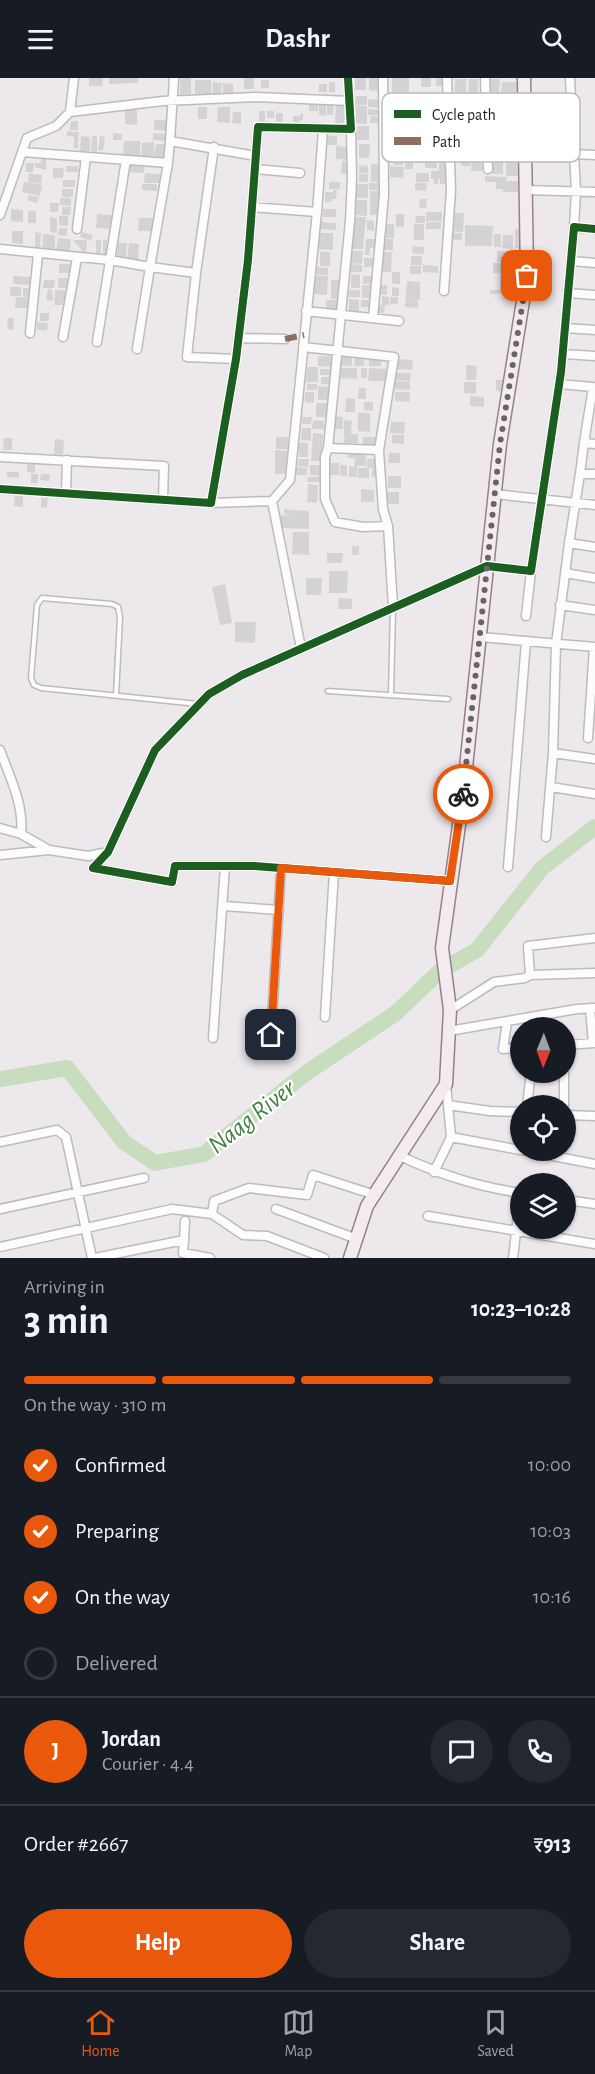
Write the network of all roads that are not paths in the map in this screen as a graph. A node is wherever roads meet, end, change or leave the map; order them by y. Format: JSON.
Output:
{"nodes":[{"id":1,"x":74,"y":78,"type":"edge"},
{"id":2,"x":174,"y":78,"type":"edge"},
{"id":3,"x":348,"y":78,"type":"edge"},
{"id":4,"x":383,"y":78,"type":"edge"},
{"id":5,"x":447,"y":78,"type":"edge"},
{"id":6,"x":485,"y":78,"type":"edge"},
{"id":7,"x":525,"y":78,"type":"edge"},
{"id":8,"x":570,"y":78,"type":"edge"},
{"id":9,"x":383,"y":93,"type":"edge"},
{"id":10,"x":448,"y":93,"type":"edge"},
{"id":11,"x":485,"y":93,"type":"edge"},
{"id":12,"x":525,"y":93,"type":"edge"},
{"id":13,"x":571,"y":93,"type":"edge"},
{"id":14,"x":172,"y":101,"type":"junction"},
{"id":15,"x":350,"y":101,"type":"junction"},
{"id":16,"x":70,"y":112,"type":"junction"},
{"id":17,"x":351,"y":129,"type":"junction"},
{"id":18,"x":323,"y":130,"type":"junction"},
{"id":19,"x":170,"y":141,"type":"junction"},
{"id":20,"x":214,"y":147,"type":"junction"},
{"id":21,"x":22,"y":152,"type":"junction"},
{"id":22,"x":580,"y":154,"type":"edge"},
{"id":23,"x":595,"y":155,"type":"edge"},
{"id":24,"x":256,"y":156,"type":"junction"},
{"id":25,"x":86,"y":157,"type":"junction"},
{"id":26,"x":126,"y":160,"type":"junction"},
{"id":27,"x":384,"y":162,"type":"edge"},
{"id":28,"x":450,"y":162,"type":"edge"},
{"id":29,"x":488,"y":162,"type":"edge"},
{"id":30,"x":526,"y":162,"type":"edge"},
{"id":31,"x":574,"y":162,"type":"edge"},
{"id":32,"x":168,"y":163,"type":"junction"},
{"id":33,"x":255,"y":169,"type":"junction"},
{"id":34,"x":488,"y":169,"type":"dead end"},
{"id":35,"x":300,"y":173,"type":"dead end"},
{"id":36,"x":526,"y":190,"type":"junction"},
{"id":37,"x":576,"y":191,"type":"junction"},
{"id":38,"x":595,"y":192,"type":"edge"},
{"id":39,"x":252,"y":207,"type":"junction"},
{"id":40,"x":317,"y":212,"type":"junction"},
{"id":41,"x":0,"y":215,"type":"edge"},
{"id":42,"x":574,"y":227,"type":"junction"},
{"id":43,"x":77,"y":229,"type":"dead end"},
{"id":44,"x":595,"y":229,"type":"edge"},
{"id":45,"x":0,"y":249,"type":"edge"},
{"id":46,"x":38,"y":254,"type":"junction"},
{"id":47,"x":77,"y":258,"type":"junction"},
{"id":48,"x":110,"y":260,"type":"junction"},
{"id":49,"x":571,"y":261,"type":"junction"},
{"id":50,"x":595,"y":263,"type":"edge"},
{"id":51,"x":150,"y":267,"type":"junction"},
{"id":52,"x":196,"y":273,"type":"junction"},
{"id":53,"x":444,"y":291,"type":"dead end"},
{"id":54,"x":568,"y":293,"type":"junction"},
{"id":55,"x":595,"y":295,"type":"edge"},
{"id":56,"x":306,"y":311,"type":"junction"},
{"id":57,"x":342,"y":315,"type":"junction"},
{"id":58,"x":373,"y":318,"type":"junction"},
{"id":59,"x":399,"y":321,"type":"dead end"},
{"id":60,"x":565,"y":328,"type":"junction"},
{"id":61,"x":595,"y":330,"type":"edge"},
{"id":62,"x":30,"y":333,"type":"dead end"},
{"id":63,"x":63,"y":337,"type":"dead end"},
{"id":64,"x":238,"y":338,"type":"junction"},
{"id":65,"x":285,"y":339,"type":"dead end"},
{"id":66,"x":97,"y":342,"type":"dead end"},
{"id":67,"x":303,"y":347,"type":"junction"},
{"id":68,"x":137,"y":349,"type":"dead end"},
{"id":69,"x":336,"y":350,"type":"junction"},
{"id":70,"x":563,"y":354,"type":"junction"},
{"id":71,"x":595,"y":356,"type":"edge"},
{"id":72,"x":236,"y":359,"type":"junction"},
{"id":73,"x":559,"y":384,"type":"junction"},
{"id":74,"x":594,"y":388,"type":"edge"},
{"id":75,"x":584,"y":443,"type":"junction"},
{"id":76,"x":595,"y":444,"type":"edge"},
{"id":77,"x":328,"y":448,"type":"junction"},
{"id":78,"x":379,"y":450,"type":"junction"},
{"id":79,"x":0,"y":457,"type":"edge"},
{"id":80,"x":67,"y":460,"type":"junction"},
{"id":81,"x":580,"y":474,"type":"junction"},
{"id":82,"x":595,"y":474,"type":"edge"},
{"id":83,"x":0,"y":489,"type":"edge"},
{"id":84,"x":66,"y":493,"type":"junction"},
{"id":85,"x":495,"y":494,"type":"junction"},
{"id":86,"x":163,"y":499,"type":"junction"},
{"id":87,"x":543,"y":500,"type":"junction"},
{"id":88,"x":272,"y":501,"type":"junction"},
{"id":89,"x":575,"y":502,"type":"junction"},
{"id":90,"x":210,"y":503,"type":"junction"},
{"id":91,"x":595,"y":506,"type":"edge"},
{"id":92,"x":388,"y":526,"type":"junction"},
{"id":93,"x":569,"y":543,"type":"junction"},
{"id":94,"x":595,"y":547,"type":"edge"},
{"id":95,"x":487,"y":566,"type":"junction"},
{"id":96,"x":531,"y":571,"type":"junction"},
{"id":97,"x":565,"y":573,"type":"junction"},
{"id":98,"x":595,"y":578,"type":"edge"},
{"id":99,"x":560,"y":605,"type":"junction"},
{"id":100,"x":393,"y":607,"type":"junction"},
{"id":101,"x":595,"y":610,"type":"edge"},
{"id":102,"x":526,"y":616,"type":"dead end"},
{"id":103,"x":480,"y":637,"type":"junction"},
{"id":104,"x":526,"y":642,"type":"junction"},
{"id":105,"x":556,"y":644,"type":"junction"},
{"id":106,"x":595,"y":647,"type":"edge"},
{"id":107,"x":301,"y":648,"type":"junction"},
{"id":108,"x":328,"y":691,"type":"dead end"},
{"id":109,"x":116,"y":696,"type":"junction"},
{"id":110,"x":392,"y":696,"type":"junction"},
{"id":111,"x":448,"y":699,"type":"dead end"},
{"id":112,"x":199,"y":704,"type":"junction"},
{"id":113,"x":588,"y":738,"type":"dead end"},
{"id":114,"x":0,"y":750,"type":"edge"},
{"id":115,"x":553,"y":753,"type":"junction"},
{"id":116,"x":595,"y":759,"type":"edge"},
{"id":117,"x":551,"y":787,"type":"junction"},
{"id":118,"x":595,"y":794,"type":"edge"},
{"id":119,"x":0,"y":828,"type":"edge"},
{"id":120,"x":21,"y":834,"type":"junction"},
{"id":121,"x":546,"y":837,"type":"dead end"},
{"id":122,"x":49,"y":850,"type":"junction"},
{"id":123,"x":108,"y":852,"type":"junction"},
{"id":124,"x":0,"y":855,"type":"edge"},
{"id":125,"x":225,"y":866,"type":"junction"},
{"id":126,"x":508,"y":867,"type":"dead end"},
{"id":127,"x":281,"y":868,"type":"junction"},
{"id":128,"x":334,"y":872,"type":"junction"},
{"id":129,"x":450,"y":881,"type":"junction"},
{"id":130,"x":223,"y":906,"type":"junction"},
{"id":131,"x":279,"y":910,"type":"junction"},
{"id":132,"x":595,"y":938,"type":"edge"},
{"id":133,"x":595,"y":974,"type":"edge"},
{"id":134,"x":530,"y":975,"type":"junction"},
{"id":135,"x":592,"y":1008,"type":"edge"},
{"id":136,"x":450,"y":1010,"type":"junction"},
{"id":137,"x":540,"y":1016,"type":"joint"},
{"id":138,"x":325,"y":1017,"type":"dead end"},
{"id":139,"x":507,"y":1022,"type":"junction"},
{"id":140,"x":449,"y":1031,"type":"junction"},
{"id":141,"x":271,"y":1035,"type":"dead end"},
{"id":142,"x":213,"y":1038,"type":"dead end"},
{"id":143,"x":594,"y":1043,"type":"edge"},
{"id":144,"x":576,"y":1044,"type":"edge"},
{"id":145,"x":510,"y":1049,"type":"edge"},
{"id":146,"x":446,"y":1084,"type":"junction"},
{"id":147,"x":448,"y":1105,"type":"junction"},
{"id":148,"x":510,"y":1111,"type":"edge"},
{"id":149,"x":576,"y":1115,"type":"edge"},
{"id":150,"x":595,"y":1116,"type":"edge"},
{"id":151,"x":451,"y":1137,"type":"junction"},
{"id":152,"x":0,"y":1142,"type":"edge"},
{"id":153,"x":510,"y":1148,"type":"edge"},
{"id":154,"x":400,"y":1156,"type":"junction"},
{"id":155,"x":576,"y":1160,"type":"edge"},
{"id":156,"x":595,"y":1164,"type":"edge"},
{"id":157,"x":434,"y":1172,"type":"junction"},
{"id":158,"x":144,"y":1178,"type":"dead end"},
{"id":159,"x":510,"y":1191,"type":"edge"},
{"id":160,"x":78,"y":1192,"type":"junction"},
{"id":161,"x":375,"y":1195,"type":"junction"},
{"id":162,"x":576,"y":1201,"type":"edge"},
{"id":163,"x":595,"y":1204,"type":"edge"},
{"id":164,"x":0,"y":1209,"type":"edge"},
{"id":165,"x":276,"y":1209,"type":"dead end"},
{"id":166,"x":212,"y":1214,"type":"junction"},
{"id":167,"x":428,"y":1216,"type":"dead end"},
{"id":168,"x":185,"y":1221,"type":"dead end"},
{"id":169,"x":86,"y":1228,"type":"junction"},
{"id":170,"x":510,"y":1231,"type":"edge"},
{"id":171,"x":357,"y":1239,"type":"junction"},
{"id":172,"x":515,"y":1239,"type":"edge"},
{"id":173,"x":562,"y":1239,"type":"edge"},
{"id":174,"x":184,"y":1240,"type":"junction"},
{"id":175,"x":595,"y":1244,"type":"edge"},
{"id":176,"x":0,"y":1247,"type":"edge"},
{"id":177,"x":93,"y":1258,"type":"edge"},
{"id":178,"x":210,"y":1258,"type":"edge"},
{"id":179,"x":324,"y":1258,"type":"edge"},
{"id":180,"x":350,"y":1258,"type":"edge"},
{"id":181,"x":513,"y":1258,"type":"edge"}],
"edges":[{"from":1,"to":16,"type":"street"},
{"from":2,"to":14,"type":"street"},
{"from":3,"to":15,"type":"street"},
{"from":4,"to":9,"type":"street"},
{"from":5,"to":10,"type":"street"},
{"from":6,"to":11,"type":"street"},
{"from":7,"to":12,"type":"street"},
{"from":8,"to":13,"type":"street"},
{"from":14,"to":15,"type":"street"},
{"from":14,"to":16,"type":"street"},
{"from":14,"to":19,"type":"street"},
{"from":15,"to":17,"type":"street"},
{"from":16,"to":21,"type":"street"},
{"from":17,"to":18,"type":"street"},
{"from":17,"to":57,"type":"street"},
{"from":18,"to":24,"type":"street"},
{"from":18,"to":40,"type":"street"},
{"from":19,"to":20,"type":"street"},
{"from":19,"to":32,"type":"street"},
{"from":20,"to":24,"type":"street"},
{"from":20,"to":52,"type":"street"},
{"from":21,"to":25,"type":"street"},
{"from":21,"to":41,"type":"street"},
{"from":22,"to":23,"type":"street"},
{"from":24,"to":33,"type":"street"},
{"from":25,"to":26,"type":"street"},
{"from":25,"to":43,"type":"street"},
{"from":26,"to":32,"type":"street"},
{"from":26,"to":48,"type":"street"},
{"from":27,"to":58,"type":"street"},
{"from":28,"to":53,"type":"street"},
{"from":29,"to":34,"type":"street"},
{"from":30,"to":36,"type":"street"},
{"from":31,"to":37,"type":"street"},
{"from":32,"to":51,"type":"street"},
{"from":33,"to":35,"type":"street"},
{"from":33,"to":39,"type":"street"},
{"from":36,"to":37,"type":"street"},
{"from":36,"to":85,"type":"street"},
{"from":37,"to":38,"type":"street"},
{"from":37,"to":42,"type":"street"},
{"from":39,"to":40,"type":"street"},
{"from":39,"to":64,"type":"street"},
{"from":40,"to":56,"type":"street"},
{"from":42,"to":44,"type":"street"},
{"from":42,"to":49,"type":"street"},
{"from":45,"to":46,"type":"street"},
{"from":46,"to":47,"type":"street"},
{"from":46,"to":62,"type":"street"},
{"from":47,"to":48,"type":"street"},
{"from":47,"to":63,"type":"street"},
{"from":48,"to":51,"type":"street"},
{"from":48,"to":66,"type":"street"},
{"from":49,"to":50,"type":"street"},
{"from":49,"to":54,"type":"street"},
{"from":51,"to":52,"type":"street"},
{"from":51,"to":68,"type":"street"},
{"from":52,"to":72,"type":"street"},
{"from":54,"to":55,"type":"street"},
{"from":54,"to":60,"type":"street"},
{"from":56,"to":57,"type":"street"},
{"from":56,"to":67,"type":"street"},
{"from":57,"to":58,"type":"street"},
{"from":57,"to":69,"type":"street"},
{"from":58,"to":59,"type":"street"},
{"from":60,"to":61,"type":"street"},
{"from":60,"to":70,"type":"street"},
{"from":64,"to":65,"type":"street"},
{"from":64,"to":72,"type":"street"},
{"from":67,"to":69,"type":"street"},
{"from":67,"to":88,"type":"street"},
{"from":69,"to":77,"type":"street"},
{"from":69,"to":78,"type":"street"},
{"from":70,"to":71,"type":"street"},
{"from":70,"to":73,"type":"street"},
{"from":72,"to":90,"type":"street"},
{"from":73,"to":74,"type":"street"},
{"from":73,"to":87,"type":"street"},
{"from":74,"to":75,"type":"street"},
{"from":75,"to":76,"type":"street"},
{"from":75,"to":81,"type":"street"},
{"from":77,"to":78,"type":"street"},
{"from":77,"to":92,"type":"street"},
{"from":78,"to":92,"type":"street"},
{"from":79,"to":80,"type":"street"},
{"from":80,"to":84,"type":"street"},
{"from":80,"to":86,"type":"street"},
{"from":81,"to":82,"type":"street"},
{"from":81,"to":89,"type":"street"},
{"from":83,"to":84,"type":"street"},
{"from":84,"to":86,"type":"street"},
{"from":85,"to":87,"type":"street"},
{"from":85,"to":95,"type":"street"},
{"from":86,"to":90,"type":"street"},
{"from":87,"to":89,"type":"street"},
{"from":87,"to":96,"type":"street"},
{"from":88,"to":90,"type":"street"},
{"from":88,"to":107,"type":"street"},
{"from":89,"to":91,"type":"street"},
{"from":89,"to":93,"type":"street"},
{"from":92,"to":100,"type":"street"},
{"from":93,"to":94,"type":"street"},
{"from":93,"to":97,"type":"street"},
{"from":95,"to":96,"type":"street"},
{"from":95,"to":100,"type":"street"},
{"from":95,"to":103,"type":"street"},
{"from":96,"to":102,"type":"street"},
{"from":97,"to":98,"type":"street"},
{"from":97,"to":99,"type":"street"},
{"from":99,"to":101,"type":"street"},
{"from":99,"to":105,"type":"street"},
{"from":100,"to":107,"type":"street"},
{"from":100,"to":110,"type":"lane"},
{"from":103,"to":104,"type":"street"},
{"from":103,"to":129,"type":"street"},
{"from":104,"to":105,"type":"street"},
{"from":104,"to":126,"type":"street"},
{"from":105,"to":106,"type":"street"},
{"from":105,"to":115,"type":"street"},
{"from":106,"to":113,"type":"street"},
{"from":107,"to":112,"type":"street"},
{"from":108,"to":110,"type":"lane"},
{"from":109,"to":109,"type":"lane"},
{"from":109,"to":112,"type":"lane"},
{"from":110,"to":111,"type":"lane"},
{"from":112,"to":123,"type":"street"},
{"from":114,"to":120,"type":"street"},
{"from":115,"to":116,"type":"street"},
{"from":115,"to":117,"type":"street"},
{"from":117,"to":118,"type":"street"},
{"from":117,"to":121,"type":"street"},
{"from":119,"to":120,"type":"street"},
{"from":120,"to":122,"type":"street"},
{"from":122,"to":123,"type":"street"},
{"from":122,"to":124,"type":"street"},
{"from":123,"to":125,"type":"street"},
{"from":125,"to":127,"type":"street"},
{"from":125,"to":130,"type":"street"},
{"from":127,"to":128,"type":"street"},
{"from":127,"to":131,"type":"street"},
{"from":128,"to":129,"type":"street"},
{"from":128,"to":138,"type":"street"},
{"from":129,"to":136,"type":"street"},
{"from":130,"to":131,"type":"street"},
{"from":130,"to":142,"type":"street"},
{"from":131,"to":141,"type":"street"},
{"from":132,"to":134,"type":"street"},
{"from":133,"to":134,"type":"street"},
{"from":134,"to":136,"type":"street"},
{"from":135,"to":137,"type":"street"},
{"from":135,"to":143,"type":"street"},
{"from":136,"to":140,"type":"street"},
{"from":137,"to":139,"type":"street"},
{"from":139,"to":140,"type":"street"},
{"from":139,"to":145,"type":"street"},
{"from":140,"to":146,"type":"street"},
{"from":143,"to":144,"type":"street"},
{"from":146,"to":147,"type":"street"},
{"from":146,"to":154,"type":"street"},
{"from":147,"to":148,"type":"street"},
{"from":147,"to":151,"type":"street"},
{"from":149,"to":150,"type":"street"},
{"from":151,"to":153,"type":"street"},
{"from":151,"to":157,"type":"street"},
{"from":152,"to":160,"type":"street"},
{"from":154,"to":157,"type":"street"},
{"from":154,"to":161,"type":"street"},
{"from":155,"to":156,"type":"street"},
{"from":157,"to":159,"type":"street"},
{"from":158,"to":160,"type":"street"},
{"from":160,"to":164,"type":"street"},
{"from":160,"to":169,"type":"street"},
{"from":161,"to":166,"type":"street"},
{"from":161,"to":171,"type":"street"},
{"from":162,"to":163,"type":"street"},
{"from":165,"to":171,"type":"street"},
{"from":166,"to":169,"type":"street"},
{"from":166,"to":179,"type":"street"},
{"from":167,"to":170,"type":"street"},
{"from":168,"to":174,"type":"street"},
{"from":169,"to":176,"type":"street"},
{"from":169,"to":177,"type":"street"},
{"from":171,"to":180,"type":"street"},
{"from":172,"to":181,"type":"street"},
{"from":173,"to":175,"type":"street"},
{"from":174,"to":177,"type":"street"},
{"from":174,"to":178,"type":"street"}]}
